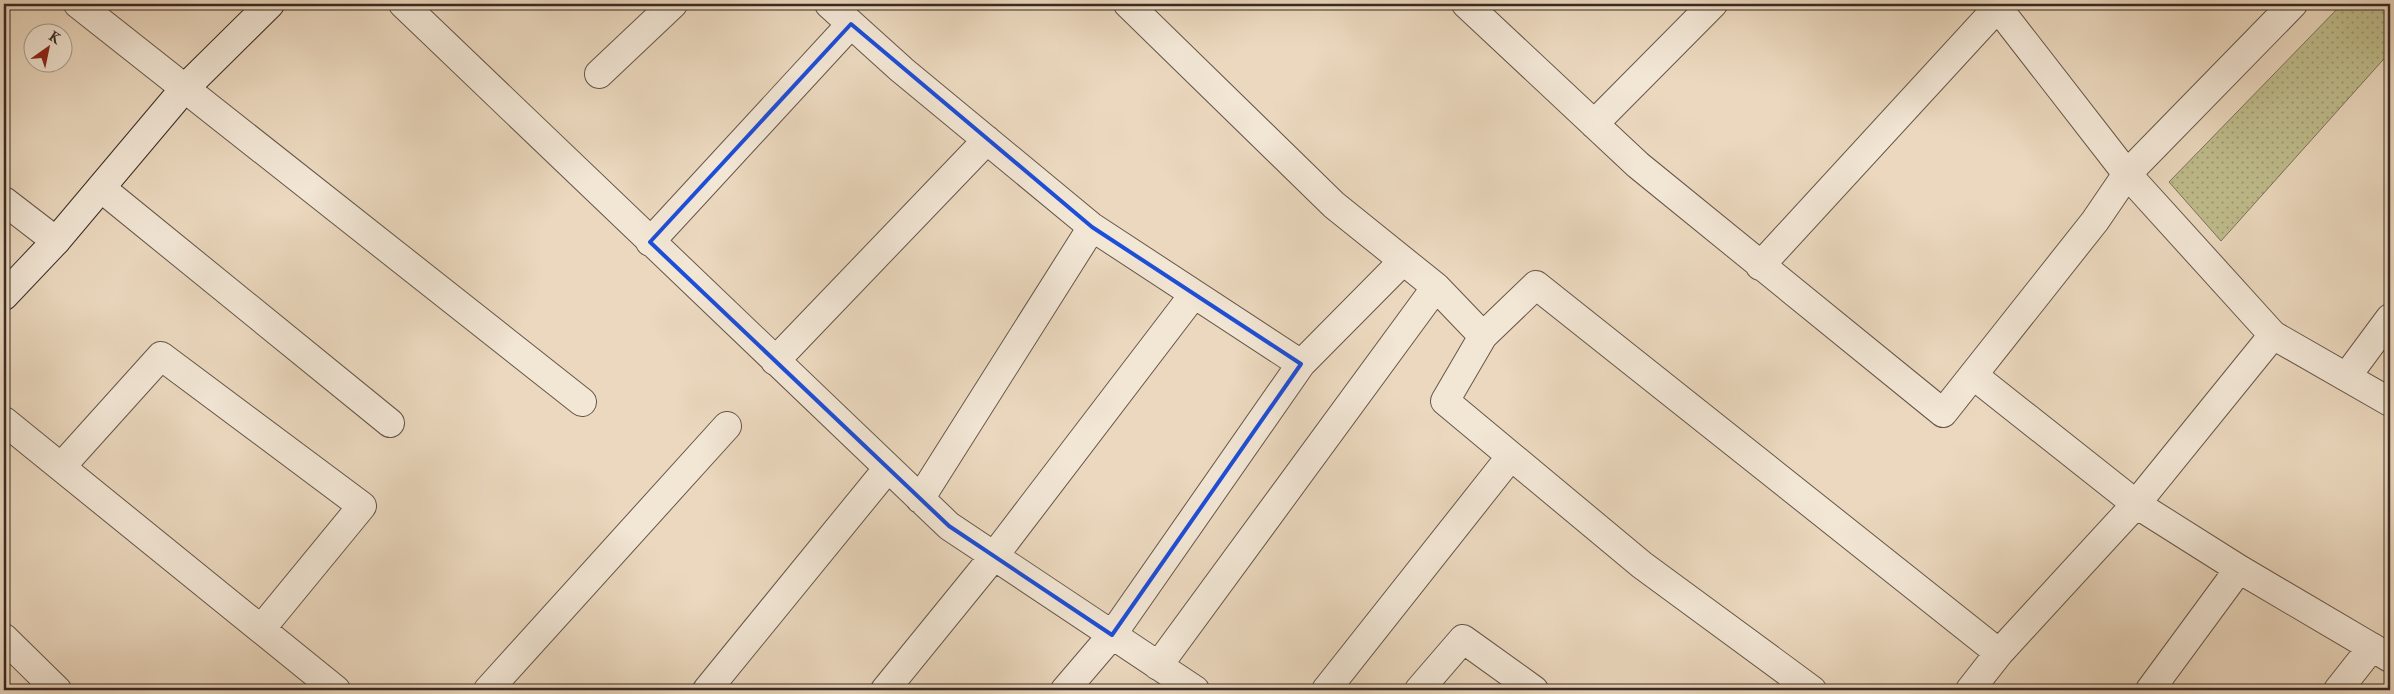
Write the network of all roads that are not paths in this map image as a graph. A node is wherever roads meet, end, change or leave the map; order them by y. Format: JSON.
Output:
{"nodes":[{"id":1,"x":78,"y":4,"type":"edge"},
{"id":2,"x":270,"y":4,"type":"edge"},
{"id":3,"x":403,"y":4,"type":"edge"},
{"id":4,"x":673,"y":4,"type":"edge"},
{"id":5,"x":829,"y":4,"type":"edge"},
{"id":6,"x":1128,"y":4,"type":"edge"},
{"id":7,"x":1466,"y":4,"type":"edge"},
{"id":8,"x":1713,"y":4,"type":"edge"},
{"id":9,"x":2293,"y":4,"type":"edge"},
{"id":10,"x":1996,"y":5,"type":"edge"},
{"id":11,"x":851,"y":24,"type":"junction"},
{"id":12,"x":599,"y":74,"type":"dead end"},
{"id":13,"x":184,"y":89,"type":"junction"},
{"id":14,"x":1594,"y":124,"type":"junction"},
{"id":15,"x":987,"y":140,"type":"junction"},
{"id":16,"x":2127,"y":174,"type":"junction"},
{"id":17,"x":101,"y":188,"type":"junction"},
{"id":18,"x":4,"y":201,"type":"edge"},
{"id":19,"x":1092,"y":227,"type":"junction"},
{"id":20,"x":56,"y":241,"type":"junction"},
{"id":21,"x":650,"y":242,"type":"junction"},
{"id":22,"x":1403,"y":261,"type":"junction"},
{"id":23,"x":1760,"y":266,"type":"junction"},
{"id":24,"x":1436,"y":288,"type":"junction"},
{"id":25,"x":1194,"y":294,"type":"junction"},
{"id":26,"x":4,"y":296,"type":"edge"},
{"id":27,"x":2390,"y":318,"type":"edge"},
{"id":28,"x":2273,"y":335,"type":"junction"},
{"id":29,"x":1483,"y":336,"type":"junction"},
{"id":30,"x":775,"y":361,"type":"junction"},
{"id":31,"x":1302,"y":364,"type":"junction"},
{"id":32,"x":1973,"y":375,"type":"junction"},
{"id":33,"x":2347,"y":376,"type":"junction"},
{"id":34,"x":582,"y":402,"type":"dead end"},
{"id":35,"x":2390,"y":402,"type":"edge"},
{"id":36,"x":4,"y":420,"type":"edge"},
{"id":37,"x":390,"y":423,"type":"dead end"},
{"id":38,"x":727,"y":426,"type":"dead end"},
{"id":39,"x":1511,"y":456,"type":"junction"},
{"id":40,"x":61,"y":467,"type":"junction"},
{"id":41,"x":888,"y":468,"type":"junction"},
{"id":42,"x":920,"y":499,"type":"junction"},
{"id":43,"x":2136,"y":504,"type":"junction"},
{"id":44,"x":994,"y":556,"type":"junction"},
{"id":45,"x":2240,"y":569,"type":"junction"},
{"id":46,"x":261,"y":629,"type":"junction"},
{"id":47,"x":1112,"y":635,"type":"junction"},
{"id":48,"x":4,"y":638,"type":"edge"},
{"id":49,"x":2381,"y":652,"type":"edge"},
{"id":50,"x":1999,"y":653,"type":"junction"},
{"id":51,"x":1158,"y":666,"type":"junction"},
{"id":52,"x":57,"y":690,"type":"edge"},
{"id":53,"x":336,"y":690,"type":"edge"},
{"id":54,"x":488,"y":690,"type":"edge"},
{"id":55,"x":707,"y":690,"type":"edge"},
{"id":56,"x":885,"y":690,"type":"edge"},
{"id":57,"x":1065,"y":690,"type":"edge"},
{"id":58,"x":1195,"y":690,"type":"edge"},
{"id":59,"x":1326,"y":690,"type":"edge"},
{"id":60,"x":1419,"y":690,"type":"edge"},
{"id":61,"x":1534,"y":690,"type":"edge"},
{"id":62,"x":1812,"y":690,"type":"edge"},
{"id":63,"x":1970,"y":690,"type":"edge"},
{"id":64,"x":2150,"y":690,"type":"edge"},
{"id":65,"x":2338,"y":690,"type":"edge"}],
"edges":[{"from":1,"to":13,"type":"street"},
{"from":2,"to":13,"type":"street"},
{"from":3,"to":21,"type":"street"},
{"from":4,"to":12,"type":"street"},
{"from":5,"to":11,"type":"street"},
{"from":6,"to":22,"type":"street"},
{"from":7,"to":14,"type":"street"},
{"from":8,"to":14,"type":"street"},
{"from":9,"to":16,"type":"street"},
{"from":10,"to":16,"type":"street"},
{"from":10,"to":23,"type":"street"},
{"from":11,"to":15,"type":"street"},
{"from":11,"to":21,"type":"street"},
{"from":13,"to":17,"type":"street"},
{"from":13,"to":34,"type":"street"},
{"from":14,"to":23,"type":"street"},
{"from":15,"to":19,"type":"street"},
{"from":15,"to":30,"type":"street"},
{"from":16,"to":28,"type":"street"},
{"from":16,"to":32,"type":"street"},
{"from":17,"to":20,"type":"street"},
{"from":17,"to":37,"type":"street"},
{"from":18,"to":20,"type":"street"},
{"from":19,"to":25,"type":"street"},
{"from":19,"to":42,"type":"street"},
{"from":20,"to":26,"type":"street"},
{"from":21,"to":30,"type":"street"},
{"from":22,"to":24,"type":"street"},
{"from":22,"to":31,"type":"street"},
{"from":23,"to":32,"type":"street"},
{"from":24,"to":29,"type":"street"},
{"from":24,"to":51,"type":"street"},
{"from":25,"to":31,"type":"street"},
{"from":25,"to":44,"type":"street"},
{"from":27,"to":33,"type":"street"},
{"from":28,"to":33,"type":"street"},
{"from":28,"to":43,"type":"street"},
{"from":29,"to":39,"type":"street"},
{"from":29,"to":50,"type":"street"},
{"from":30,"to":41,"type":"street"},
{"from":31,"to":47,"type":"street"},
{"from":32,"to":43,"type":"street"},
{"from":33,"to":35,"type":"street"},
{"from":36,"to":40,"type":"street"},
{"from":38,"to":54,"type":"street"},
{"from":39,"to":59,"type":"street"},
{"from":39,"to":62,"type":"street"},
{"from":40,"to":46,"type":"street"},
{"from":40,"to":46,"type":"street"},
{"from":41,"to":42,"type":"street"},
{"from":41,"to":55,"type":"street"},
{"from":42,"to":44,"type":"street"},
{"from":43,"to":45,"type":"street"},
{"from":43,"to":50,"type":"street"},
{"from":44,"to":47,"type":"street"},
{"from":44,"to":56,"type":"street"},
{"from":45,"to":49,"type":"street"},
{"from":45,"to":64,"type":"street"},
{"from":46,"to":53,"type":"street"},
{"from":47,"to":51,"type":"street"},
{"from":47,"to":57,"type":"street"},
{"from":48,"to":52,"type":"street"},
{"from":49,"to":65,"type":"street"},
{"from":50,"to":63,"type":"street"},
{"from":51,"to":58,"type":"street"},
{"from":60,"to":61,"type":"street"}]}
